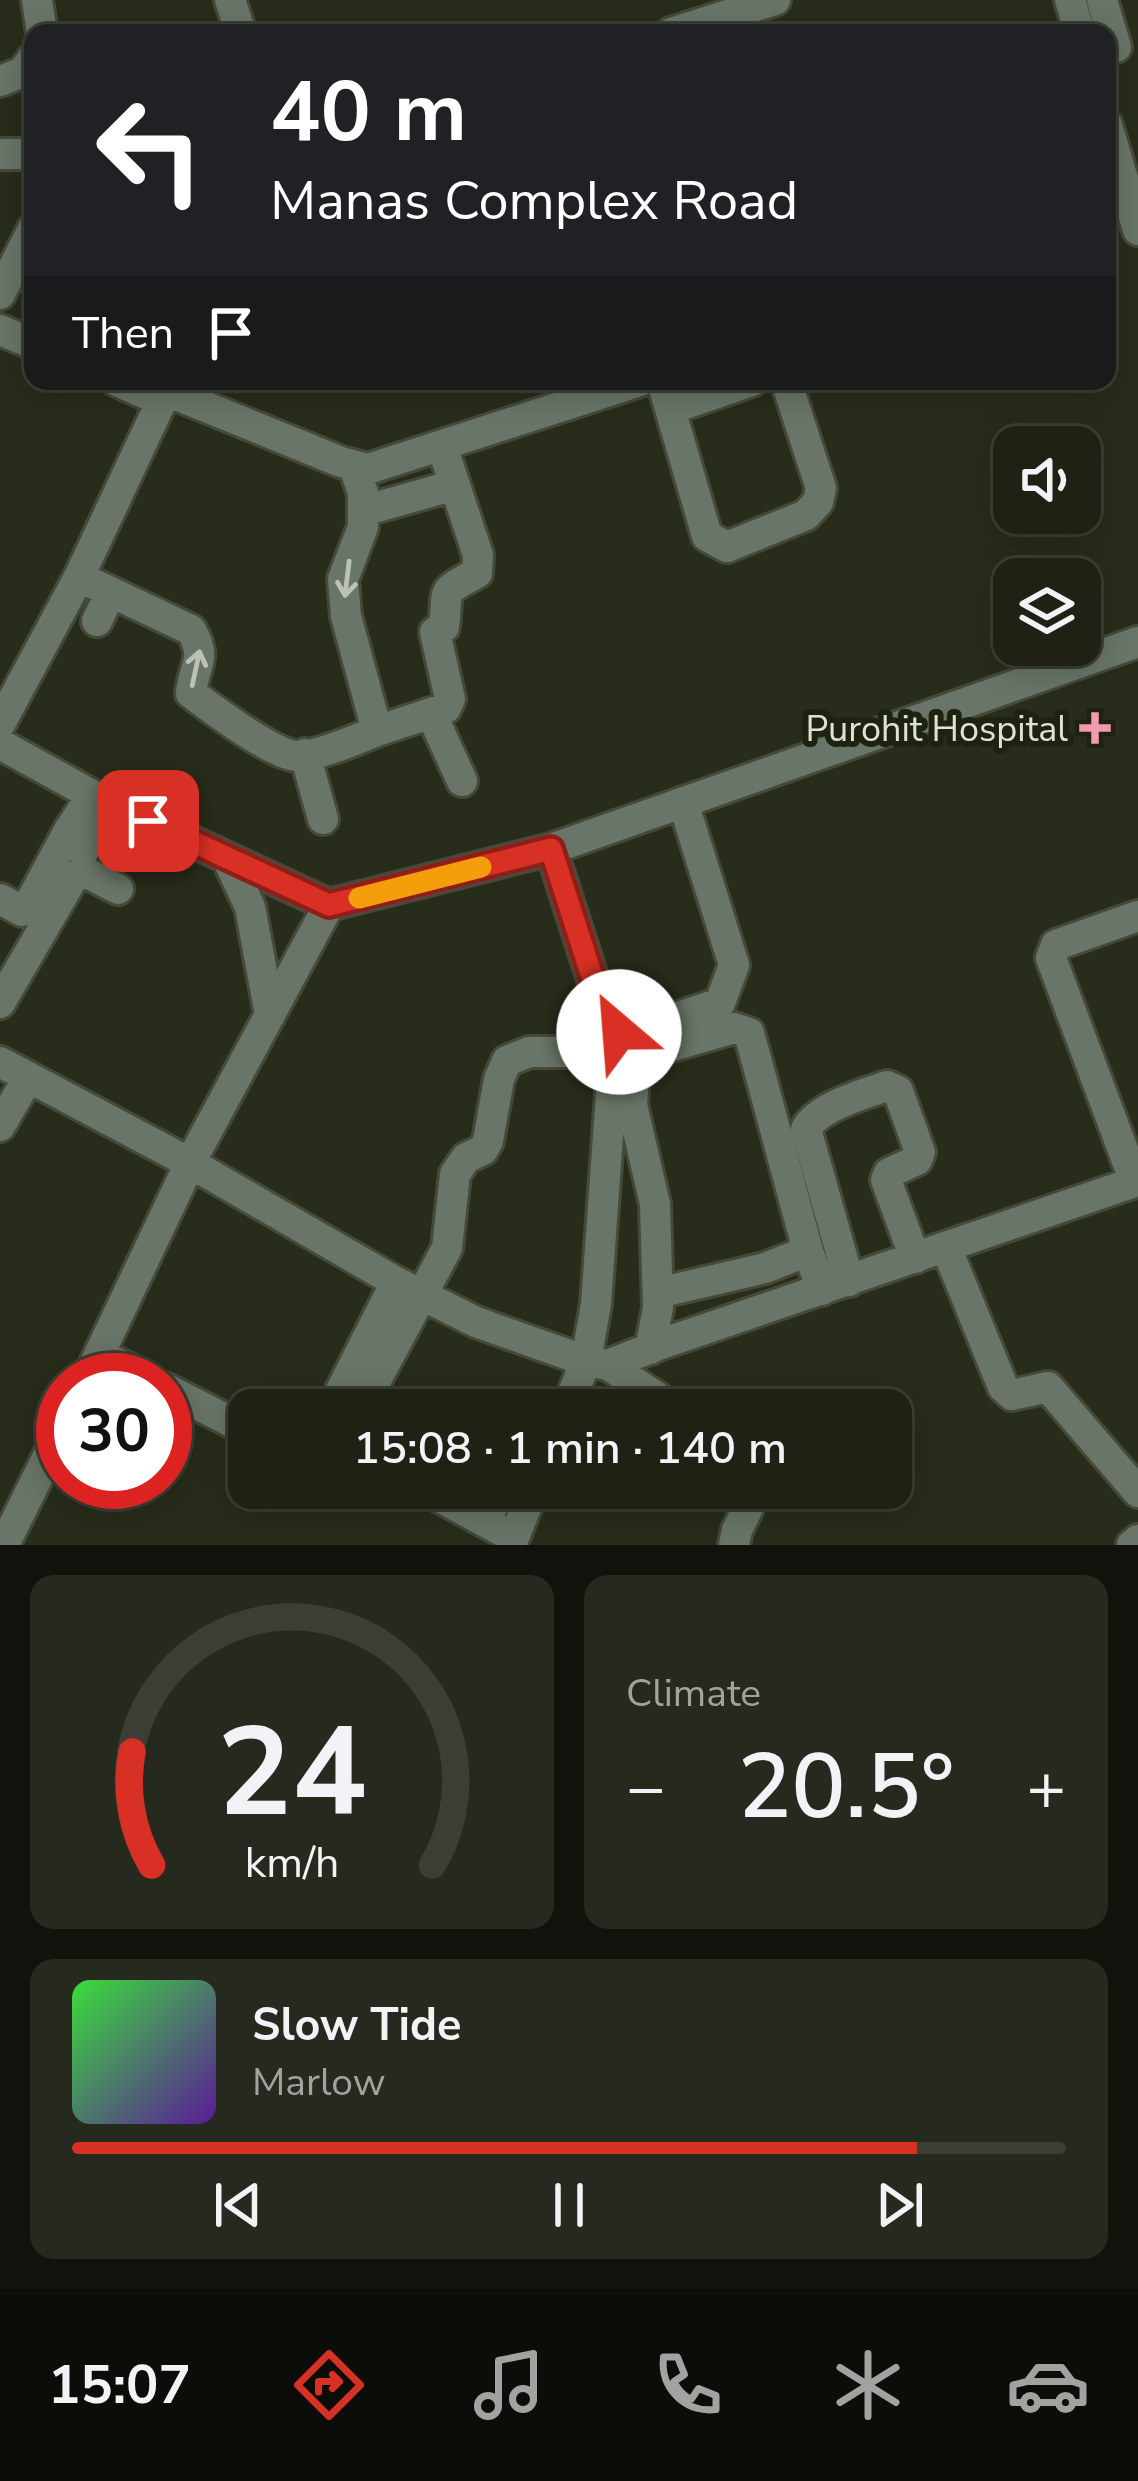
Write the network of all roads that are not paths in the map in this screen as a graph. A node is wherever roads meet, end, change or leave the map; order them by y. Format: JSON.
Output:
{"nodes":[{"id":1,"x":775,"y":0,"type":"edge"},
{"id":2,"x":699,"y":24,"type":"edge"},
{"id":3,"x":1116,"y":165,"type":"edge"},
{"id":4,"x":1129,"y":222,"type":"edge"},
{"id":5,"x":24,"y":247,"type":"edge"},
{"id":6,"x":0,"y":294,"type":"edge"},
{"id":7,"x":613,"y":390,"type":"edge"},
{"id":8,"x":697,"y":390,"type":"edge"},
{"id":9,"x":789,"y":390,"type":"edge"},
{"id":10,"x":167,"y":391,"type":"edge"},
{"id":11,"x":666,"y":395,"type":"edge"},
{"id":12,"x":442,"y":446,"type":"junction"},
{"id":13,"x":354,"y":467,"type":"junction"},
{"id":14,"x":455,"y":485,"type":"junction"},
{"id":15,"x":363,"y":511,"type":"junction"},
{"id":16,"x":79,"y":578,"type":"junction"},
{"id":17,"x":111,"y":592,"type":"junction"},
{"id":18,"x":97,"y":621,"type":"dead end"},
{"id":19,"x":1138,"y":642,"type":"edge"},
{"id":20,"x":431,"y":713,"type":"junction"},
{"id":21,"x":0,"y":724,"type":"edge"},
{"id":22,"x":377,"y":730,"type":"junction"},
{"id":23,"x":0,"y":744,"type":"edge"},
{"id":24,"x":305,"y":754,"type":"junction"},
{"id":25,"x":463,"y":781,"type":"dead end"},
{"id":26,"x":100,"y":799,"type":"junction"},
{"id":27,"x":683,"y":802,"type":"junction"},
{"id":28,"x":323,"y":819,"type":"dead end"},
{"id":29,"x":551,"y":849,"type":"junction"},
{"id":30,"x":83,"y":852,"type":"dead end"},
{"id":31,"x":227,"y":858,"type":"junction"},
{"id":32,"x":118,"y":889,"type":"dead end"},
{"id":33,"x":0,"y":899,"type":"edge"},
{"id":34,"x":329,"y":905,"type":"junction"},
{"id":35,"x":1138,"y":916,"type":"edge"},
{"id":36,"x":0,"y":1003,"type":"edge"},
{"id":37,"x":270,"y":1015,"type":"junction"},
{"id":38,"x":0,"y":1062,"type":"edge"},
{"id":39,"x":28,"y":1078,"type":"junction"},
{"id":40,"x":0,"y":1126,"type":"edge"},
{"id":41,"x":190,"y":1163,"type":"junction"},
{"id":42,"x":1136,"y":1181,"type":"edge"},
{"id":43,"x":946,"y":1247,"type":"junction"},
{"id":44,"x":808,"y":1251,"type":"junction"},
{"id":45,"x":915,"y":1258,"type":"junction"},
{"id":46,"x":836,"y":1286,"type":"junction"},
{"id":47,"x":408,"y":1288,"type":"junction"},
{"id":48,"x":658,"y":1293,"type":"junction"},
{"id":49,"x":650,"y":1349,"type":"junction"},
{"id":50,"x":100,"y":1353,"type":"edge"},
{"id":51,"x":597,"y":1363,"type":"junction"},
{"id":52,"x":344,"y":1389,"type":"edge"},
{"id":53,"x":368,"y":1389,"type":"edge"},
{"id":54,"x":580,"y":1389,"type":"edge"},
{"id":55,"x":638,"y":1389,"type":"edge"},
{"id":56,"x":192,"y":1402,"type":"edge"},
{"id":57,"x":228,"y":1420,"type":"edge"},
{"id":58,"x":36,"y":1465,"type":"edge"},
{"id":59,"x":1138,"y":1492,"type":"edge"},
{"id":60,"x":11,"y":1501,"type":"edge"},
{"id":61,"x":462,"y":1509,"type":"edge"},
{"id":62,"x":491,"y":1509,"type":"edge"},
{"id":63,"x":525,"y":1509,"type":"edge"},
{"id":64,"x":748,"y":1509,"type":"edge"},
{"id":65,"x":484,"y":1521,"type":"junction"},
{"id":66,"x":512,"y":1541,"type":"edge"},
{"id":67,"x":4,"y":1545,"type":"edge"},
{"id":68,"x":734,"y":1545,"type":"edge"}],
"edges":[{"from":1,"to":2,"type":"street"},
{"from":3,"to":4,"type":"street"},
{"from":5,"to":6,"type":"street"},
{"from":7,"to":12,"type":"street"},
{"from":8,"to":11,"type":"street"},
{"from":9,"to":11,"type":"street"},
{"from":10,"to":13,"type":"street"},
{"from":10,"to":16,"type":"street"},
{"from":12,"to":13,"type":"street"},
{"from":12,"to":14,"type":"street"},
{"from":13,"to":15,"type":"street"},
{"from":14,"to":15,"type":"street"},
{"from":14,"to":20,"type":"street"},
{"from":15,"to":22,"type":"street","one_way":true},
{"from":16,"to":17,"type":"street"},
{"from":16,"to":21,"type":"street"},
{"from":17,"to":18,"type":"street"},
{"from":24,"to":17,"type":"street","one_way":true},
{"from":19,"to":27,"type":"street"},
{"from":20,"to":22,"type":"street"},
{"from":20,"to":25,"type":"street"},
{"from":22,"to":24,"type":"street"},
{"from":23,"to":26,"type":"street"},
{"from":24,"to":28,"type":"street"},
{"from":26,"to":30,"type":"street"},
{"from":26,"to":31,"type":"street"},
{"from":26,"to":33,"type":"street"},
{"from":27,"to":29,"type":"street"},
{"from":27,"to":29,"type":"street"},
{"from":29,"to":34,"type":"street"},
{"from":31,"to":34,"type":"street"},
{"from":31,"to":37,"type":"street"},
{"from":32,"to":36,"type":"street"},
{"from":34,"to":37,"type":"street"},
{"from":35,"to":42,"type":"street"},
{"from":37,"to":41,"type":"street"},
{"from":38,"to":39,"type":"street"},
{"from":39,"to":40,"type":"street"},
{"from":39,"to":41,"type":"street"},
{"from":41,"to":47,"type":"street"},
{"from":41,"to":50,"type":"street"},
{"from":42,"to":43,"type":"street"},
{"from":43,"to":45,"type":"street"},
{"from":43,"to":59,"type":"street"},
{"from":44,"to":46,"type":"street"},
{"from":44,"to":48,"type":"street"},
{"from":44,"to":48,"type":"street"},
{"from":45,"to":46,"type":"street"},
{"from":45,"to":46,"type":"street"},
{"from":46,"to":49,"type":"street"},
{"from":47,"to":51,"type":"street"},
{"from":47,"to":51,"type":"street"},
{"from":47,"to":52,"type":"street"},
{"from":47,"to":53,"type":"street"},
{"from":48,"to":49,"type":"street"},
{"from":49,"to":51,"type":"street"},
{"from":51,"to":54,"type":"street"},
{"from":51,"to":55,"type":"street"},
{"from":56,"to":57,"type":"street"},
{"from":58,"to":60,"type":"street"},
{"from":60,"to":67,"type":"street"},
{"from":61,"to":65,"type":"street"},
{"from":62,"to":65,"type":"street"},
{"from":63,"to":66,"type":"street"},
{"from":64,"to":68,"type":"street"},
{"from":65,"to":66,"type":"street"}]}
